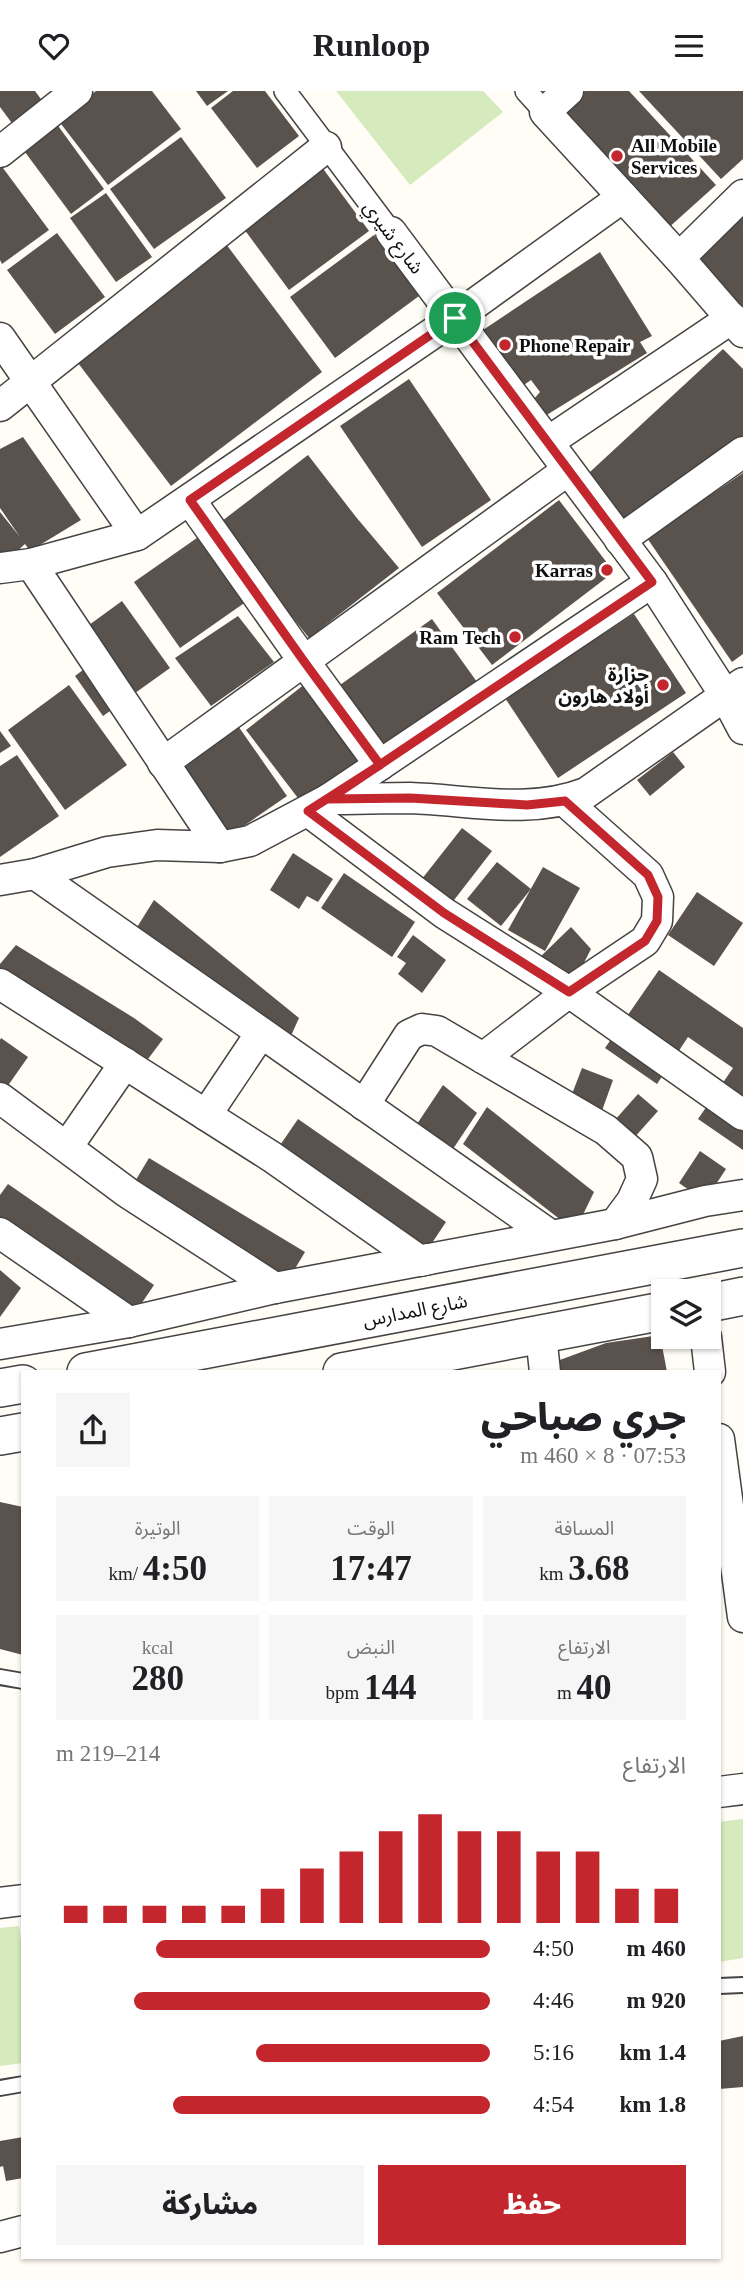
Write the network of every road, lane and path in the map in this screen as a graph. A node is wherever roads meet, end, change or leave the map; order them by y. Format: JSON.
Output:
{"nodes":[{"id":1,"x":77,"y":91,"type":"edge"},
{"id":2,"x":285,"y":91,"type":"edge"},
{"id":3,"x":568,"y":91,"type":"edge"},
{"id":4,"x":535,"y":102,"type":"edge"},
{"id":5,"x":326,"y":147,"type":"junction"},
{"id":6,"x":0,"y":152,"type":"edge"},
{"id":7,"x":743,"y":195,"type":"edge"},
{"id":8,"x":623,"y":197,"type":"junction"},
{"id":9,"x":391,"y":232,"type":"joint"},
{"id":10,"x":679,"y":258,"type":"junction"},
{"id":11,"x":455,"y":318,"type":"junction"},
{"id":12,"x":737,"y":325,"type":"edge"},
{"id":13,"x":0,"y":338,"type":"edge"},
{"id":14,"x":31,"y":381,"type":"junction"},
{"id":15,"x":0,"y":406,"type":"edge"},
{"id":16,"x":548,"y":442,"type":"junction"},
{"id":17,"x":743,"y":452,"type":"edge"},
{"id":18,"x":569,"y":470,"type":"junction"},
{"id":19,"x":190,"y":500,"type":"junction"},
{"id":20,"x":137,"y":535,"type":"junction"},
{"id":21,"x":620,"y":540,"type":"junction"},
{"id":22,"x":31,"y":564,"type":"junction"},
{"id":23,"x":0,"y":568,"type":"edge"},
{"id":24,"x":652,"y":582,"type":"junction"},
{"id":25,"x":303,"y":660,"type":"junction"},
{"id":26,"x":734,"y":689,"type":"edge"},
{"id":27,"x":743,"y":729,"type":"edge"},
{"id":28,"x":163,"y":762,"type":"junction"},
{"id":29,"x":380,"y":765,"type":"junction"},
{"id":30,"x":565,"y":801,"type":"junction"},
{"id":31,"x":319,"y":805,"type":"junction"},
{"id":32,"x":220,"y":847,"type":"junction"},
{"id":33,"x":35,"y":874,"type":"junction"},
{"id":34,"x":0,"y":880,"type":"edge"},
{"id":35,"x":0,"y":984,"type":"edge"},
{"id":36,"x":569,"y":992,"type":"junction"},
{"id":37,"x":261,"y":1033,"type":"junction"},
{"id":38,"x":483,"y":1058,"type":"junction"},
{"id":39,"x":125,"y":1063,"type":"junction"},
{"id":40,"x":0,"y":1098,"type":"edge"},
{"id":41,"x":364,"y":1105,"type":"junction"},
{"id":42,"x":206,"y":1115,"type":"junction"},
{"id":43,"x":743,"y":1115,"type":"edge"},
{"id":44,"x":67,"y":1147,"type":"junction"},
{"id":45,"x":743,"y":1195,"type":"edge"},
{"id":46,"x":615,"y":1224,"type":"junction"},
{"id":47,"x":0,"y":1233,"type":"edge"},
{"id":48,"x":550,"y":1235,"type":"junction"},
{"id":49,"x":743,"y":1248,"type":"edge"},
{"id":50,"x":429,"y":1259,"type":"junction"},
{"id":51,"x":275,"y":1288,"type":"junction"},
{"id":52,"x":743,"y":1296,"type":"edge"},
{"id":53,"x":721,"y":1301,"type":"edge"},
{"id":54,"x":651,"y":1313,"type":"edge"},
{"id":55,"x":129,"y":1322,"type":"junction"},
{"id":56,"x":541,"y":1335,"type":"junction"},
{"id":57,"x":0,"y":1344,"type":"edge"},
{"id":58,"x":707,"y":1349,"type":"edge"},
{"id":59,"x":414,"y":1365,"type":"edge"},
{"id":60,"x":97,"y":1370,"type":"edge"},
{"id":61,"x":363,"y":1370,"type":"edge"},
{"id":62,"x":545,"y":1370,"type":"edge"},
{"id":63,"x":710,"y":1370,"type":"edge"},
{"id":64,"x":21,"y":1384,"type":"edge"},
{"id":65,"x":0,"y":1388,"type":"edge"},
{"id":66,"x":21,"y":1432,"type":"edge"},
{"id":67,"x":0,"y":1436,"type":"edge"},
{"id":68,"x":721,"y":1466,"type":"edge"},
{"id":69,"x":727,"y":1548,"type":"edge"},
{"id":70,"x":743,"y":1617,"type":"edge"},
{"id":71,"x":0,"y":1677,"type":"edge"},
{"id":72,"x":21,"y":1681,"type":"edge"},
{"id":73,"x":743,"y":1789,"type":"edge"},
{"id":74,"x":721,"y":1792,"type":"edge"},
{"id":75,"x":21,"y":1900,"type":"edge"},
{"id":76,"x":0,"y":1903,"type":"edge"},
{"id":77,"x":743,"y":1985,"type":"edge"},
{"id":78,"x":721,"y":1986,"type":"edge"},
{"id":79,"x":21,"y":2084,"type":"edge"},
{"id":80,"x":0,"y":2088,"type":"edge"},
{"id":81,"x":21,"y":2232,"type":"edge"},
{"id":82,"x":0,"y":2237,"type":"edge"}],
"edges":[{"from":1,"to":6,"type":"street"},
{"from":2,"to":5,"type":"street","name":"شارع شيري"},
{"from":3,"to":4,"type":"street"},
{"from":4,"to":8,"type":"street"},
{"from":5,"to":9,"type":"street","name":"شارع شيري"},
{"from":5,"to":14,"type":"street"},
{"from":7,"to":10,"type":"street"},
{"from":8,"to":10,"type":"street"},
{"from":8,"to":11,"type":"street"},
{"from":9,"to":11,"type":"street","name":"شارع شيري"},
{"from":10,"to":12,"type":"street"},
{"from":11,"to":16,"type":"street","name":"شارع شيري"},
{"from":11,"to":19,"type":"street"},
{"from":12,"to":16,"type":"street"},
{"from":13,"to":14,"type":"street"},
{"from":14,"to":15,"type":"street"},
{"from":14,"to":20,"type":"street"},
{"from":16,"to":18,"type":"street","name":"شارع شيري"},
{"from":17,"to":21,"type":"street"},
{"from":18,"to":21,"type":"street","name":"شارع شيري"},
{"from":18,"to":25,"type":"street"},
{"from":19,"to":20,"type":"street"},
{"from":19,"to":25,"type":"street"},
{"from":20,"to":22,"type":"street"},
{"from":21,"to":24,"type":"street","name":"شارع شيري"},
{"from":22,"to":23,"type":"street"},
{"from":22,"to":28,"type":"street"},
{"from":24,"to":26,"type":"street","name":"شارع شيري"},
{"from":24,"to":29,"type":"street"},
{"from":25,"to":28,"type":"street"},
{"from":25,"to":29,"type":"street"},
{"from":26,"to":27,"type":"street","name":"شارع شيري"},
{"from":26,"to":30,"type":"street"},
{"from":28,"to":32,"type":"street"},
{"from":29,"to":31,"type":"street"},
{"from":30,"to":31,"type":"street"},
{"from":30,"to":36,"type":"street"},
{"from":31,"to":32,"type":"street"},
{"from":31,"to":36,"type":"street"},
{"from":32,"to":33,"type":"street"},
{"from":33,"to":34,"type":"street"},
{"from":33,"to":37,"type":"street"},
{"from":35,"to":39,"type":"street"},
{"from":36,"to":38,"type":"street"},
{"from":36,"to":43,"type":"street"},
{"from":37,"to":41,"type":"street"},
{"from":37,"to":42,"type":"street"},
{"from":38,"to":41,"type":"street"},
{"from":38,"to":46,"type":"street"},
{"from":39,"to":42,"type":"street"},
{"from":39,"to":44,"type":"street"},
{"from":40,"to":44,"type":"street"},
{"from":41,"to":48,"type":"street"},
{"from":42,"to":50,"type":"street"},
{"from":44,"to":51,"type":"street"},
{"from":45,"to":46,"type":"street"},
{"from":46,"to":48,"type":"street"},
{"from":47,"to":55,"type":"street"},
{"from":48,"to":50,"type":"street"},
{"from":49,"to":60,"type":"street","name":"شارع المدارس"},
{"from":50,"to":51,"type":"street"},
{"from":51,"to":55,"type":"street"},
{"from":52,"to":53,"type":"street"},
{"from":54,"to":56,"type":"street"},
{"from":55,"to":57,"type":"street"},
{"from":56,"to":59,"type":"street"},
{"from":56,"to":62,"type":"street"},
{"from":58,"to":63,"type":"street"},
{"from":59,"to":61,"type":"street"},
{"from":64,"to":65,"type":"street"},
{"from":66,"to":67,"type":"street"},
{"from":68,"to":69,"type":"street"},
{"from":69,"to":70,"type":"street"},
{"from":71,"to":72,"type":"lane"},
{"from":73,"to":74,"type":"street"},
{"from":75,"to":76,"type":"street"},
{"from":77,"to":78,"type":"lane"},
{"from":79,"to":80,"type":"lane"},
{"from":81,"to":82,"type":"street"}]}
